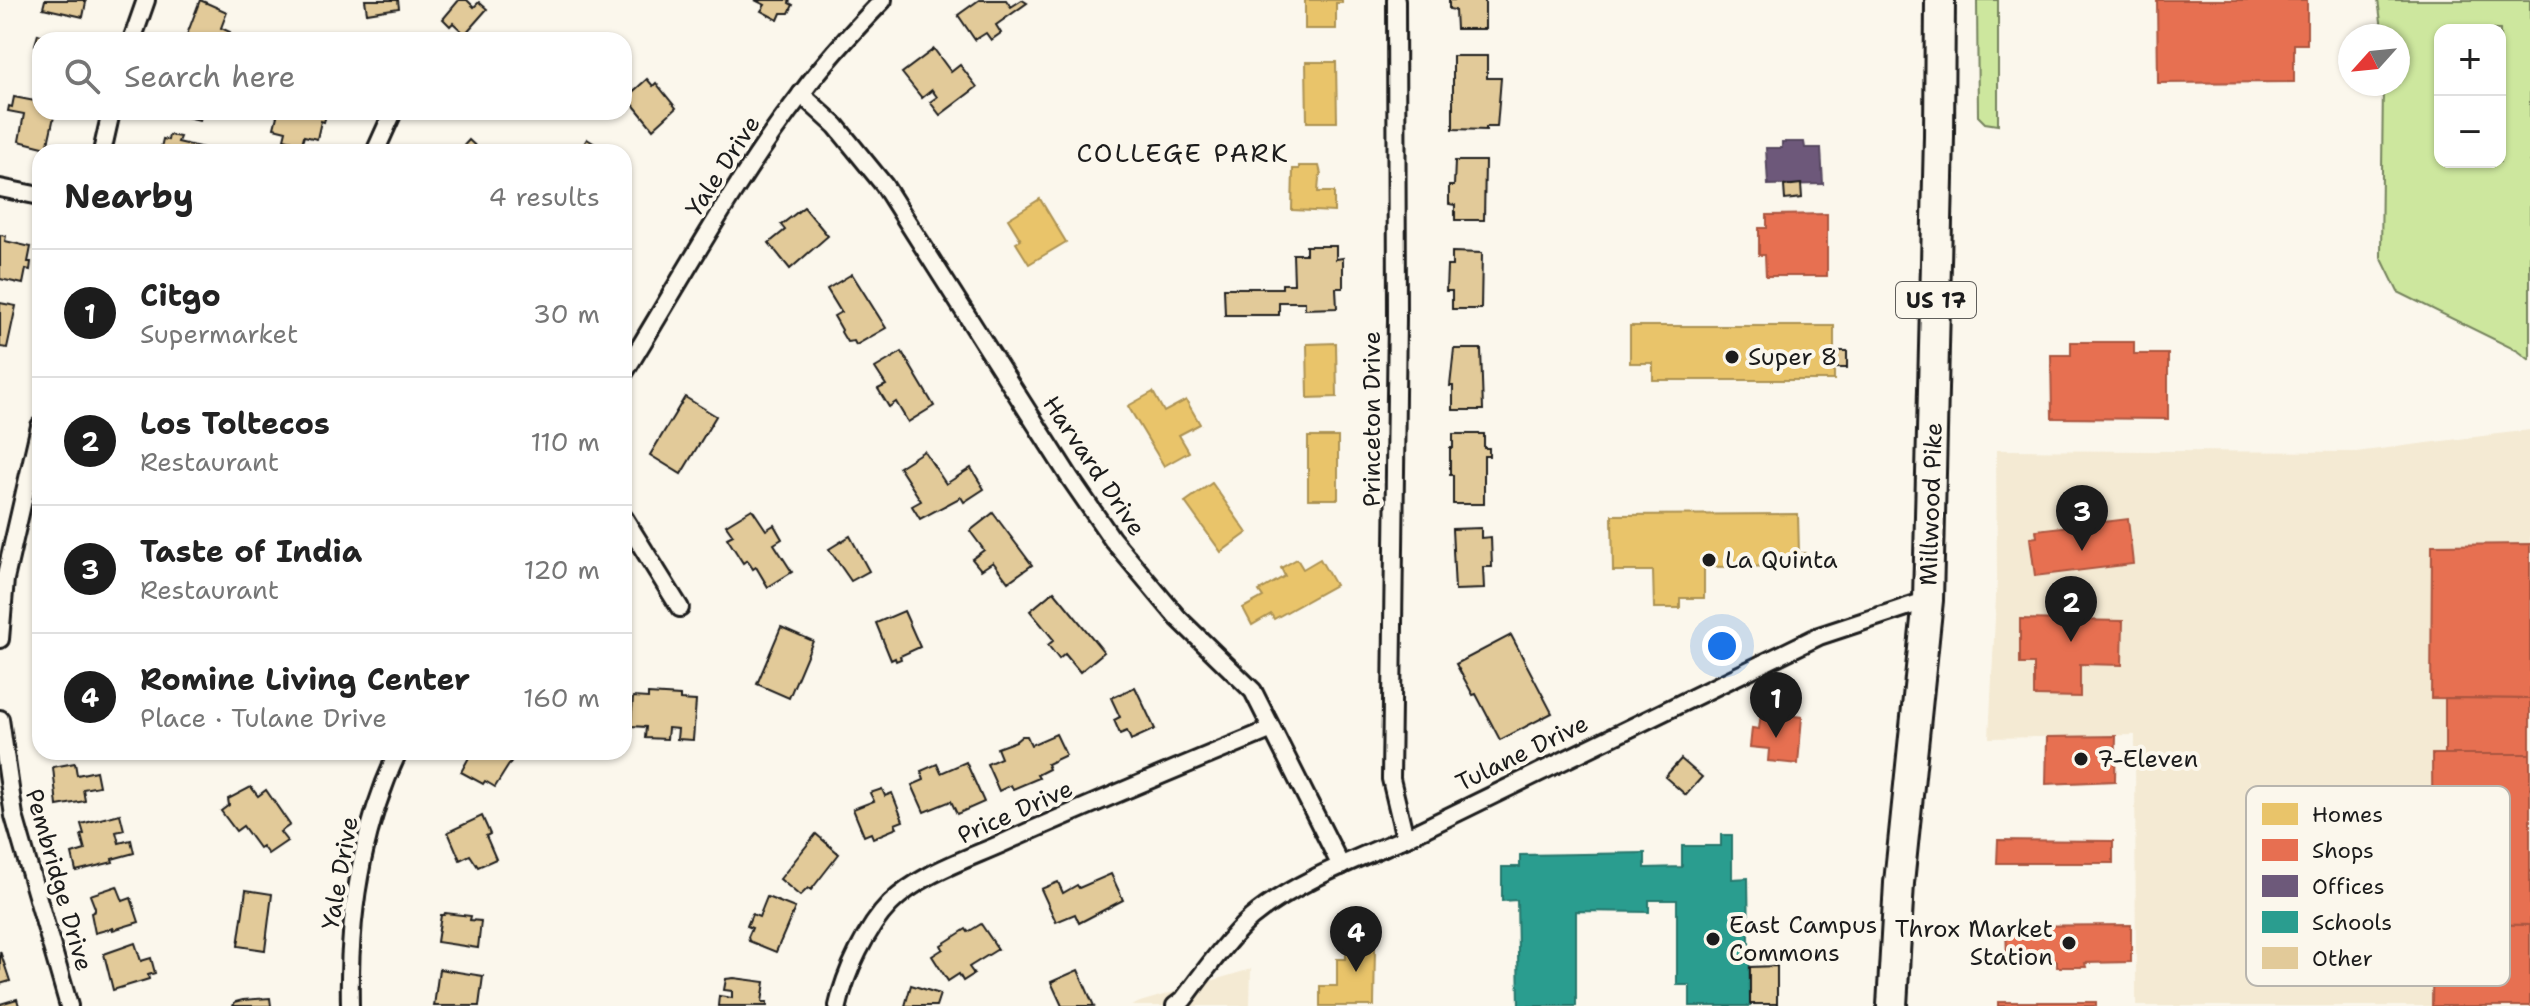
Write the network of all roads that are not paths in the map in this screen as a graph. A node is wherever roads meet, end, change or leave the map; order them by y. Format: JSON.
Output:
{"nodes":[{"id":1,"x":146,"y":0,"type":"edge"},
{"id":2,"x":883,"y":0,"type":"edge"},
{"id":3,"x":1396,"y":0,"type":"edge"},
{"id":4,"x":1940,"y":0,"type":"edge"},
{"id":5,"x":135,"y":32,"type":"edge"},
{"id":6,"x":801,"y":94,"type":"junction"},
{"id":7,"x":109,"y":120,"type":"edge"},
{"id":8,"x":389,"y":120,"type":"edge"},
{"id":9,"x":104,"y":144,"type":"edge"},
{"id":10,"x":379,"y":144,"type":"edge"},
{"id":11,"x":0,"y":188,"type":"edge"},
{"id":12,"x":32,"y":194,"type":"edge"},
{"id":13,"x":632,"y":360,"type":"edge"},
{"id":14,"x":32,"y":461,"type":"edge"},
{"id":15,"x":632,"y":531,"type":"edge"},
{"id":16,"x":1928,"y":600,"type":"junction"},
{"id":17,"x":680,"y":608,"type":"dead end"},
{"id":18,"x":0,"y":639,"type":"edge"},
{"id":19,"x":0,"y":719,"type":"edge"},
{"id":20,"x":1272,"y":729,"type":"junction"},
{"id":21,"x":395,"y":760,"type":"edge"},
{"id":22,"x":1405,"y":838,"type":"junction"},
{"id":23,"x":1341,"y":866,"type":"junction"},
{"id":24,"x":69,"y":1006,"type":"edge"},
{"id":25,"x":350,"y":1006,"type":"edge"},
{"id":26,"x":838,"y":1006,"type":"edge"},
{"id":27,"x":1175,"y":1006,"type":"edge"},
{"id":28,"x":1892,"y":1006,"type":"edge"}],
"edges":[{"from":1,"to":5,"type":"street"},
{"from":2,"to":6,"type":"street","name":"Yale Drive"},
{"from":3,"to":22,"type":"street","name":"Princeton Drive"},
{"from":4,"to":16,"type":"highway","name":"Millwood Pike","number":"US 17"},
{"from":6,"to":13,"type":"street","name":"Yale Drive"},
{"from":6,"to":20,"type":"street","name":"Harvard Drive"},
{"from":7,"to":9,"type":"street"},
{"from":8,"to":10,"type":"street"},
{"from":11,"to":12,"type":"street"},
{"from":14,"to":18,"type":"street"},
{"from":15,"to":17,"type":"street"},
{"from":16,"to":22,"type":"street","name":"Tulane Drive"},
{"from":16,"to":28,"type":"highway","name":"Millwood Pike","number":"US 17"},
{"from":19,"to":24,"type":"street","name":"Pembridge Drive"},
{"from":20,"to":23,"type":"street","name":"Harvard Drive"},
{"from":20,"to":26,"type":"street","name":"Price Drive"},
{"from":21,"to":25,"type":"street","name":"Yale Drive"},
{"from":22,"to":23,"type":"street","name":"Tulane Drive"},
{"from":23,"to":27,"type":"street","name":"Tulane Drive"}]}
